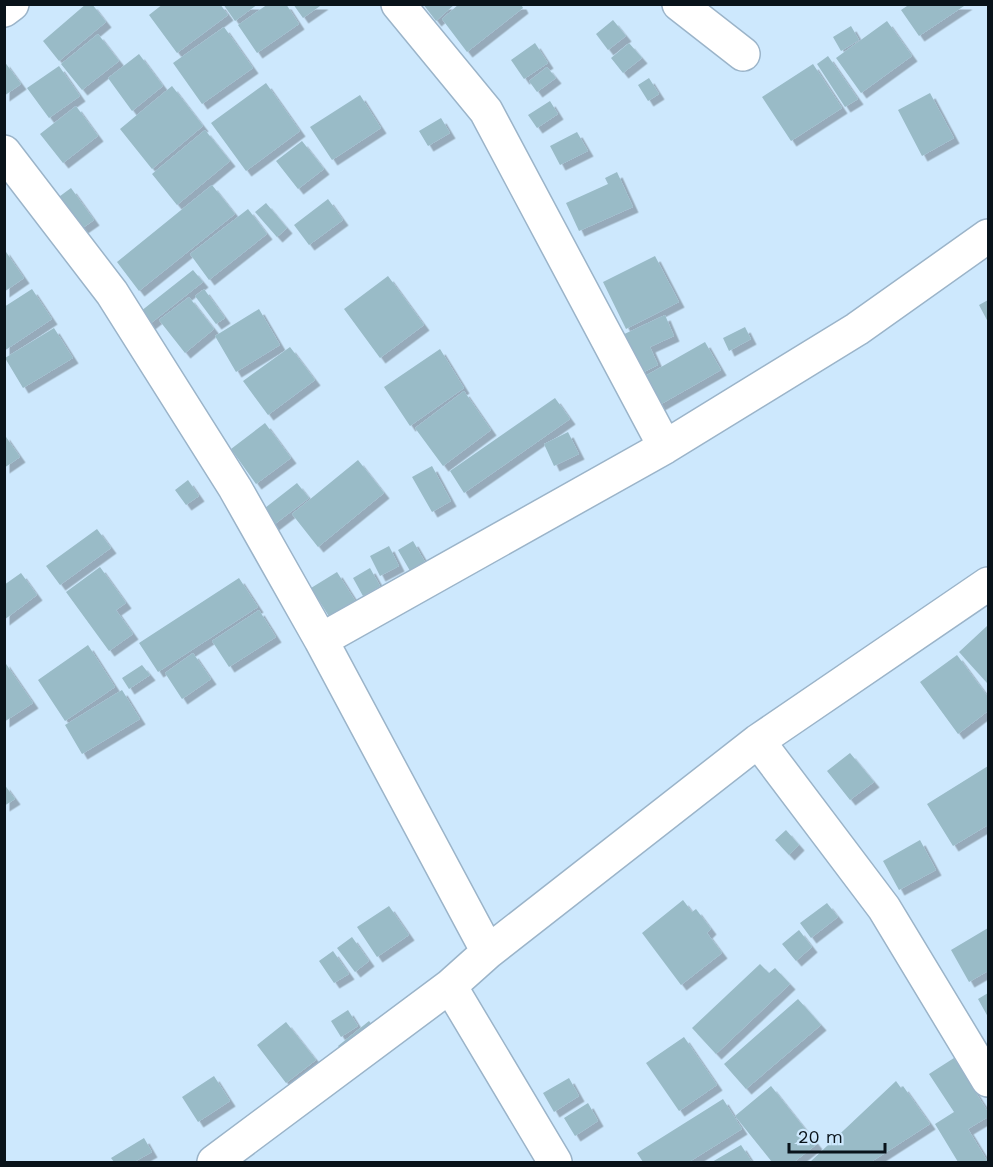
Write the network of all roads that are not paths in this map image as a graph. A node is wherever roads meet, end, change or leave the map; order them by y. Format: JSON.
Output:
{"nodes":[{"id":1,"x":12,"y":4,"type":"edge"},
{"id":2,"x":398,"y":4,"type":"edge"},
{"id":3,"x":679,"y":4,"type":"edge"},
{"id":4,"x":4,"y":10,"type":"edge"},
{"id":5,"x":743,"y":54,"type":"dead end"},
{"id":6,"x":4,"y":152,"type":"edge"},
{"id":7,"x":988,"y":236,"type":"edge"},
{"id":8,"x":665,"y":447,"type":"junction"},
{"id":9,"x":988,"y":584,"type":"edge"},
{"id":10,"x":321,"y":640,"type":"junction"},
{"id":11,"x":758,"y":741,"type":"junction"},
{"id":12,"x":488,"y":952,"type":"junction"},
{"id":13,"x":450,"y":986,"type":"junction"},
{"id":14,"x":988,"y":1080,"type":"edge"},
{"id":15,"x":214,"y":1162,"type":"edge"},
{"id":16,"x":555,"y":1162,"type":"edge"}],
"edges":[{"from":1,"to":4,"type":"street"},
{"from":2,"to":8,"type":"street"},
{"from":3,"to":5,"type":"street"},
{"from":6,"to":10,"type":"street"},
{"from":7,"to":8,"type":"street"},
{"from":8,"to":10,"type":"street"},
{"from":9,"to":11,"type":"street"},
{"from":10,"to":12,"type":"street"},
{"from":11,"to":12,"type":"street"},
{"from":11,"to":14,"type":"street"},
{"from":12,"to":13,"type":"street"},
{"from":13,"to":15,"type":"street"},
{"from":13,"to":16,"type":"street"}]}
